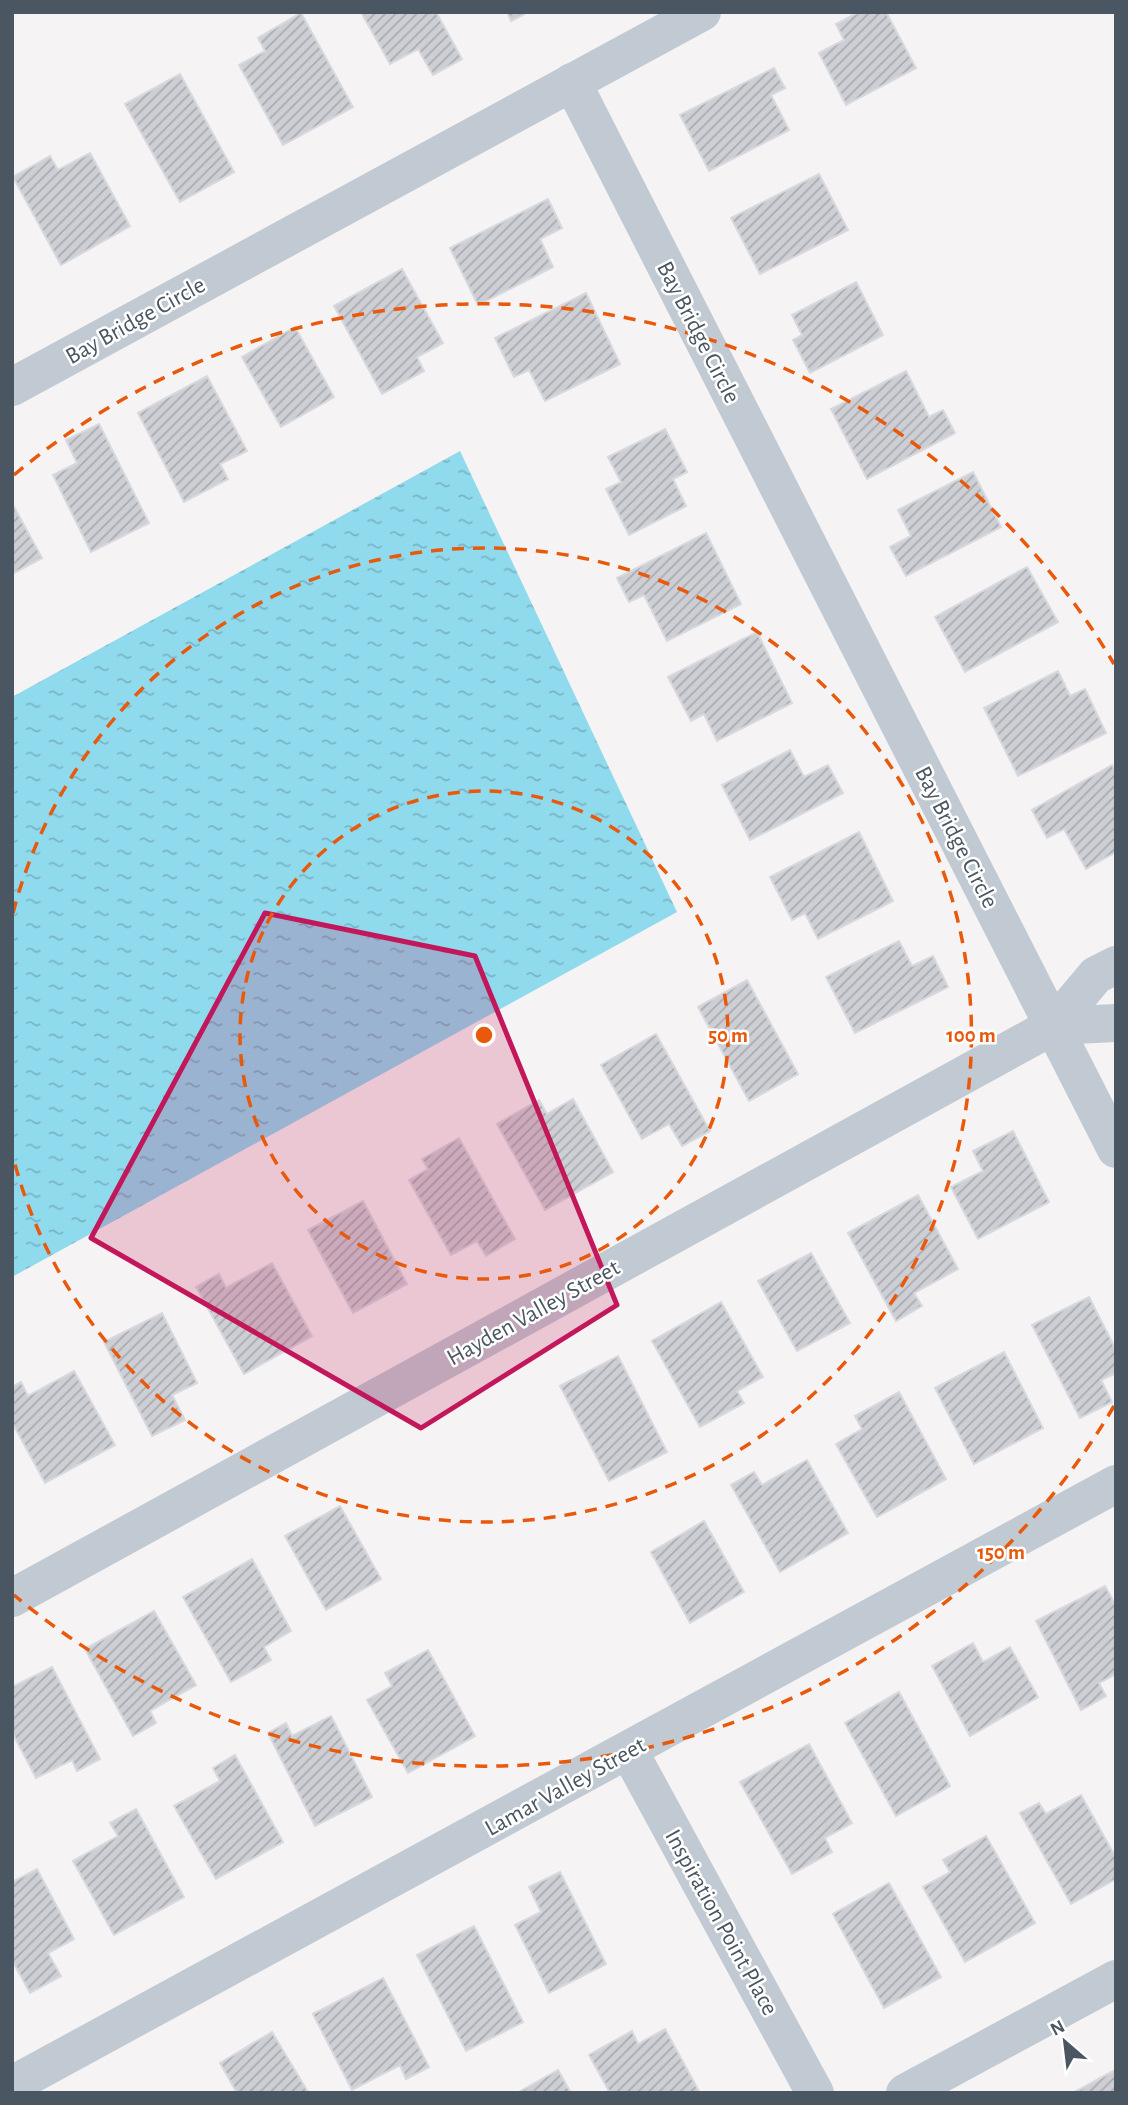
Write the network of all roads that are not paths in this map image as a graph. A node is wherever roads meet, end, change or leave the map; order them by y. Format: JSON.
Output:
{"nodes":[{"id":1,"x":702,"y":12,"type":"edge"},
{"id":2,"x":572,"y":82,"type":"junction"},
{"id":3,"x":12,"y":387,"type":"edge"},
{"id":4,"x":1116,"y":965,"type":"edge"},
{"id":5,"x":1116,"y":1023,"type":"edge"},
{"id":6,"x":1053,"y":1026,"type":"junction"},
{"id":7,"x":1116,"y":1149,"type":"edge"},
{"id":8,"x":1116,"y":1484,"type":"edge"},
{"id":9,"x":12,"y":1598,"type":"edge"},
{"id":10,"x":629,"y":1751,"type":"junction"},
{"id":11,"x":1116,"y":1979,"type":"edge"},
{"id":12,"x":12,"y":2085,"type":"edge"},
{"id":13,"x":815,"y":2093,"type":"edge"},
{"id":14,"x":905,"y":2093,"type":"edge"}],
"edges":[{"from":1,"to":2,"type":"street"},
{"from":2,"to":3,"type":"street","name":"Bay Bridge Circle"},
{"from":2,"to":6,"type":"street","name":"Bay Bridge Circle"},
{"from":4,"to":6,"type":"street","name":"Hayden Valley Street"},
{"from":5,"to":6,"type":"street","name":"Hayden Valley Street"},
{"from":6,"to":7,"type":"street","name":"Bay Bridge Circle"},
{"from":6,"to":9,"type":"street","name":"Hayden Valley Street"},
{"from":8,"to":10,"type":"street","name":"Lamar Valley Street"},
{"from":10,"to":12,"type":"street","name":"Lamar Valley Street"},
{"from":10,"to":13,"type":"street","name":"Inspiration Point Place"},
{"from":11,"to":14,"type":"street"}]}
